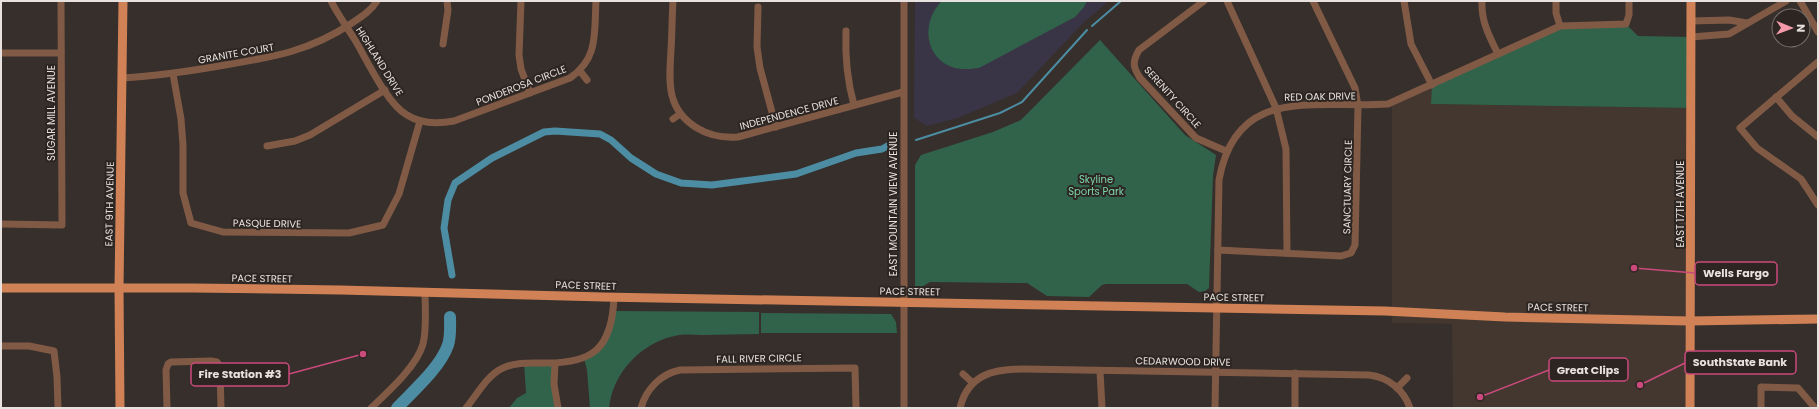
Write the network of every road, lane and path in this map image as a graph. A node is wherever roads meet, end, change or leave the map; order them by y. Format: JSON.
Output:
{"nodes":[{"id":1,"x":61,"y":1,"type":"edge"},
{"id":2,"x":122,"y":1,"type":"edge"},
{"id":3,"x":331,"y":1,"type":"edge"},
{"id":4,"x":377,"y":1,"type":"edge"},
{"id":5,"x":447,"y":1,"type":"edge"},
{"id":6,"x":521,"y":1,"type":"edge"},
{"id":7,"x":596,"y":1,"type":"edge"},
{"id":8,"x":673,"y":1,"type":"edge"},
{"id":9,"x":904,"y":1,"type":"edge"},
{"id":10,"x":1204,"y":1,"type":"edge"},
{"id":11,"x":1227,"y":1,"type":"edge"},
{"id":12,"x":1313,"y":1,"type":"edge"},
{"id":13,"x":1404,"y":1,"type":"edge"},
{"id":14,"x":1482,"y":1,"type":"edge"},
{"id":15,"x":1556,"y":1,"type":"edge"},
{"id":16,"x":1629,"y":1,"type":"edge"},
{"id":17,"x":1691,"y":1,"type":"edge"},
{"id":18,"x":1786,"y":1,"type":"edge"},
{"id":19,"x":1800,"y":1,"type":"edge"},
{"id":20,"x":758,"y":7,"type":"dead end"},
{"id":21,"x":1691,"y":21,"type":"junction"},
{"id":22,"x":1748,"y":23,"type":"junction"},
{"id":23,"x":347,"y":26,"type":"junction"},
{"id":24,"x":1560,"y":26,"type":"junction"},
{"id":25,"x":846,"y":31,"type":"dead end"},
{"id":26,"x":1818,"y":32,"type":"edge"},
{"id":27,"x":1691,"y":37,"type":"junction"},
{"id":28,"x":443,"y":44,"type":"dead end"},
{"id":29,"x":1,"y":53,"type":"edge"},
{"id":30,"x":61,"y":53,"type":"junction"},
{"id":31,"x":1498,"y":54,"type":"junction"},
{"id":32,"x":1818,"y":62,"type":"edge"},
{"id":33,"x":580,"y":71,"type":"junction"},
{"id":34,"x":173,"y":74,"type":"junction"},
{"id":35,"x":122,"y":78,"type":"junction"},
{"id":36,"x":587,"y":80,"type":"dead end"},
{"id":37,"x":1432,"y":85,"type":"junction"},
{"id":38,"x":385,"y":90,"type":"junction"},
{"id":39,"x":903,"y":92,"type":"junction"},
{"id":40,"x":530,"y":93,"type":"junction"},
{"id":41,"x":1776,"y":97,"type":"junction"},
{"id":42,"x":854,"y":105,"type":"junction"},
{"id":43,"x":1358,"y":106,"type":"junction"},
{"id":44,"x":1276,"y":108,"type":"junction"},
{"id":45,"x":680,"y":114,"type":"junction"},
{"id":46,"x":673,"y":119,"type":"dead end"},
{"id":47,"x":420,"y":121,"type":"junction"},
{"id":48,"x":776,"y":127,"type":"junction"},
{"id":49,"x":1818,"y":137,"type":"edge"},
{"id":50,"x":267,"y":146,"type":"dead end"},
{"id":51,"x":1226,"y":151,"type":"junction"},
{"id":52,"x":1818,"y":204,"type":"edge"},
{"id":53,"x":1,"y":224,"type":"edge"},
{"id":54,"x":1218,"y":250,"type":"junction"},
{"id":55,"x":1287,"y":253,"type":"junction"},
{"id":56,"x":1,"y":288,"type":"edge"},
{"id":57,"x":118,"y":288,"type":"junction"},
{"id":58,"x":425,"y":292,"type":"junction"},
{"id":59,"x":614,"y":297,"type":"junction"},
{"id":60,"x":903,"y":302,"type":"junction"},
{"id":61,"x":1217,"y":307,"type":"junction"},
{"id":62,"x":1818,"y":319,"type":"edge"},
{"id":63,"x":1690,"y":321,"type":"junction"},
{"id":64,"x":1,"y":346,"type":"edge"},
{"id":65,"x":554,"y":364,"type":"junction"},
{"id":66,"x":1100,"y":371,"type":"junction"},
{"id":67,"x":1215,"y":372,"type":"junction"},
{"id":68,"x":1295,"y":373,"type":"junction"},
{"id":69,"x":963,"y":374,"type":"dead end"},
{"id":70,"x":1407,"y":378,"type":"dead end"},
{"id":71,"x":973,"y":383,"type":"junction"},
{"id":72,"x":1397,"y":388,"type":"junction"},
{"id":73,"x":58,"y":408,"type":"edge"},
{"id":74,"x":120,"y":408,"type":"edge"},
{"id":75,"x":168,"y":408,"type":"edge"},
{"id":76,"x":221,"y":408,"type":"edge"},
{"id":77,"x":371,"y":408,"type":"edge"},
{"id":78,"x":466,"y":408,"type":"edge"},
{"id":79,"x":558,"y":408,"type":"edge"},
{"id":80,"x":642,"y":408,"type":"edge"},
{"id":81,"x":856,"y":408,"type":"edge"},
{"id":82,"x":904,"y":408,"type":"edge"},
{"id":83,"x":960,"y":408,"type":"edge"},
{"id":84,"x":1102,"y":408,"type":"edge"},
{"id":85,"x":1215,"y":408,"type":"edge"},
{"id":86,"x":1295,"y":408,"type":"edge"},
{"id":87,"x":1410,"y":408,"type":"edge"},
{"id":88,"x":1690,"y":408,"type":"edge"},
{"id":89,"x":1761,"y":408,"type":"edge"},
{"id":90,"x":1815,"y":408,"type":"edge"}],
"edges":[{"from":1,"to":30,"type":"street","name":"SUGAR MILL AVENUE"},
{"from":2,"to":35,"type":"main road","name":"EAST 9TH AVENUE"},
{"from":3,"to":23,"type":"street","name":"HIGHLAND DRIVE"},
{"from":4,"to":23,"type":"street"},
{"from":5,"to":28,"type":"street"},
{"from":6,"to":40,"type":"street"},
{"from":7,"to":33,"type":"street","name":"PONDEROSA CIRCLE"},
{"from":8,"to":45,"type":"street","name":"INDEPENDENCE DRIVE"},
{"from":9,"to":39,"type":"street","name":"EAST MOUNTAIN VIEW AVENUE"},
{"from":10,"to":51,"type":"street","name":"SERENITY CIRCLE"},
{"from":11,"to":44,"type":"street"},
{"from":12,"to":43,"type":"street","name":"SANCTUARY CIRCLE"},
{"from":13,"to":37,"type":"street"},
{"from":14,"to":31,"type":"street"},
{"from":15,"to":24,"type":"street"},
{"from":16,"to":24,"type":"street","name":"RED OAK DRIVE"},
{"from":17,"to":21,"type":"main road","name":"EAST 17TH AVENUE"},
{"from":18,"to":22,"type":"street"},
{"from":19,"to":26,"type":"street"},
{"from":20,"to":48,"type":"street"},
{"from":21,"to":22,"type":"street"},
{"from":21,"to":27,"type":"main road","name":"EAST 17TH AVENUE"},
{"from":22,"to":27,"type":"street"},
{"from":23,"to":34,"type":"street","name":"GRANITE COURT"},
{"from":23,"to":38,"type":"street","name":"HIGHLAND DRIVE"},
{"from":24,"to":31,"type":"street","name":"RED OAK DRIVE"},
{"from":25,"to":42,"type":"street"},
{"from":27,"to":63,"type":"main road","name":"EAST 17TH AVENUE"},
{"from":29,"to":30,"type":"street"},
{"from":30,"to":53,"type":"street","name":"SUGAR MILL AVENUE"},
{"from":31,"to":37,"type":"street","name":"RED OAK DRIVE"},
{"from":32,"to":41,"type":"street"},
{"from":33,"to":36,"type":"street"},
{"from":33,"to":40,"type":"street","name":"PONDEROSA CIRCLE"},
{"from":34,"to":35,"type":"street","name":"GRANITE COURT"},
{"from":34,"to":47,"type":"street","name":"PASQUE DRIVE"},
{"from":35,"to":57,"type":"main road","name":"EAST 9TH AVENUE"},
{"from":37,"to":43,"type":"street","name":"RED OAK DRIVE"},
{"from":38,"to":47,"type":"street","name":"HIGHLAND DRIVE"},
{"from":38,"to":50,"type":"street"},
{"from":39,"to":42,"type":"street","name":"INDEPENDENCE DRIVE"},
{"from":39,"to":60,"type":"street","name":"EAST MOUNTAIN VIEW AVENUE"},
{"from":40,"to":47,"type":"street","name":"PONDEROSA CIRCLE"},
{"from":41,"to":49,"type":"street"},
{"from":41,"to":52,"type":"street"},
{"from":42,"to":48,"type":"street","name":"INDEPENDENCE DRIVE"},
{"from":43,"to":44,"type":"street","name":"RED OAK DRIVE"},
{"from":43,"to":55,"type":"street","name":"SANCTUARY CIRCLE"},
{"from":44,"to":51,"type":"street","name":"RED OAK DRIVE"},
{"from":44,"to":55,"type":"street"},
{"from":45,"to":46,"type":"street"},
{"from":45,"to":48,"type":"street","name":"INDEPENDENCE DRIVE"},
{"from":51,"to":54,"type":"street","name":"RED OAK DRIVE"},
{"from":54,"to":55,"type":"street","name":"SANCTUARY CIRCLE"},
{"from":54,"to":61,"type":"street","name":"RED OAK DRIVE"},
{"from":56,"to":57,"type":"main road","name":"PACE STREET"},
{"from":57,"to":58,"type":"main road","name":"PACE STREET"},
{"from":57,"to":74,"type":"main road","name":"EAST 9TH AVENUE"},
{"from":58,"to":59,"type":"main road","name":"PACE STREET"},
{"from":58,"to":77,"type":"street"},
{"from":59,"to":60,"type":"main road","name":"PACE STREET"},
{"from":59,"to":65,"type":"street"},
{"from":60,"to":61,"type":"main road","name":"PACE STREET"},
{"from":60,"to":82,"type":"street","name":"EAST MOUNTAIN VIEW AVENUE"},
{"from":61,"to":63,"type":"main road","name":"PACE STREET"},
{"from":61,"to":67,"type":"street","name":"RED OAK DRIVE"},
{"from":62,"to":63,"type":"main road","name":"PACE STREET"},
{"from":63,"to":88,"type":"main road","name":"EAST 17TH AVENUE"},
{"from":64,"to":73,"type":"street"},
{"from":65,"to":78,"type":"street"},
{"from":65,"to":79,"type":"street"},
{"from":66,"to":67,"type":"street","name":"CEDARWOOD DRIVE"},
{"from":66,"to":71,"type":"street","name":"CEDARWOOD DRIVE"},
{"from":66,"to":84,"type":"street"},
{"from":67,"to":68,"type":"street","name":"CEDARWOOD DRIVE"},
{"from":67,"to":85,"type":"street","name":"RED OAK DRIVE"},
{"from":68,"to":72,"type":"street","name":"CEDARWOOD DRIVE"},
{"from":68,"to":86,"type":"street"},
{"from":69,"to":71,"type":"street"},
{"from":70,"to":72,"type":"street"},
{"from":71,"to":83,"type":"street","name":"CEDARWOOD DRIVE"},
{"from":72,"to":87,"type":"street","name":"CEDARWOOD DRIVE"},
{"from":75,"to":76,"type":"street"},
{"from":80,"to":81,"type":"street","name":"FALL RIVER CIRCLE"},
{"from":89,"to":90,"type":"street"}]}
